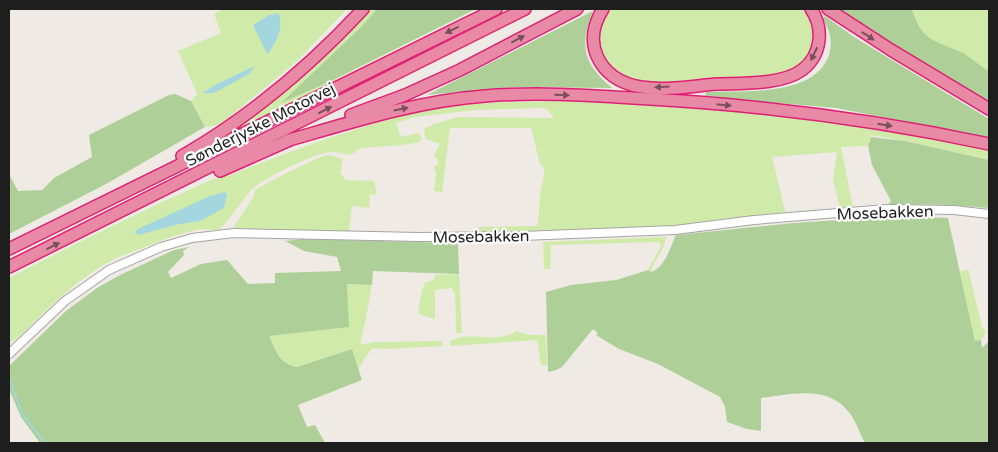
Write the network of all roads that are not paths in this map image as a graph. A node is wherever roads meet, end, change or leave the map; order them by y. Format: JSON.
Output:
{"nodes":[{"id":1,"x":354,"y":9,"type":"edge"},
{"id":2,"x":363,"y":9,"type":"edge"},
{"id":3,"x":496,"y":9,"type":"edge"},
{"id":4,"x":525,"y":9,"type":"edge"},
{"id":5,"x":577,"y":9,"type":"edge"},
{"id":6,"x":603,"y":9,"type":"edge"},
{"id":7,"x":810,"y":9,"type":"edge"},
{"id":8,"x":828,"y":9,"type":"edge"},
{"id":9,"x":286,"y":83,"type":"junction"},
{"id":10,"x":989,"y":109,"type":"edge"},
{"id":11,"x":286,"y":141,"type":"junction"},
{"id":12,"x":989,"y":144,"type":"edge"},
{"id":13,"x":87,"y":210,"type":"junction"},
{"id":14,"x":989,"y":214,"type":"edge"},
{"id":15,"x":108,"y":219,"type":"junction"},
{"id":16,"x":9,"y":249,"type":"edge"},
{"id":17,"x":9,"y":267,"type":"edge"},
{"id":18,"x":9,"y":354,"type":"edge"}],
"edges":[{"from":1,"to":9,"type":"highway"},
{"from":2,"to":9,"type":"highway"},
{"from":3,"to":13,"type":"highway","name":"Sønderjyske Motorvej","one_way":true},
{"from":15,"to":4,"type":"highway","name":"Sønderjyske Motorvej","one_way":true},
{"from":11,"to":5,"type":"highway","one_way":true},
{"from":7,"to":6,"type":"highway","one_way":true},
{"from":8,"to":10,"type":"highway","one_way":true},
{"from":9,"to":13,"type":"highway"},
{"from":11,"to":12,"type":"highway","one_way":true},
{"from":11,"to":15,"type":"highway"},
{"from":13,"to":16,"type":"highway","name":"Sønderjyske Motorvej"},
{"from":14,"to":18,"type":"street","name":"Mosebakken"},
{"from":17,"to":15,"type":"highway","name":"Sønderjyske Motorvej","one_way":true}]}
